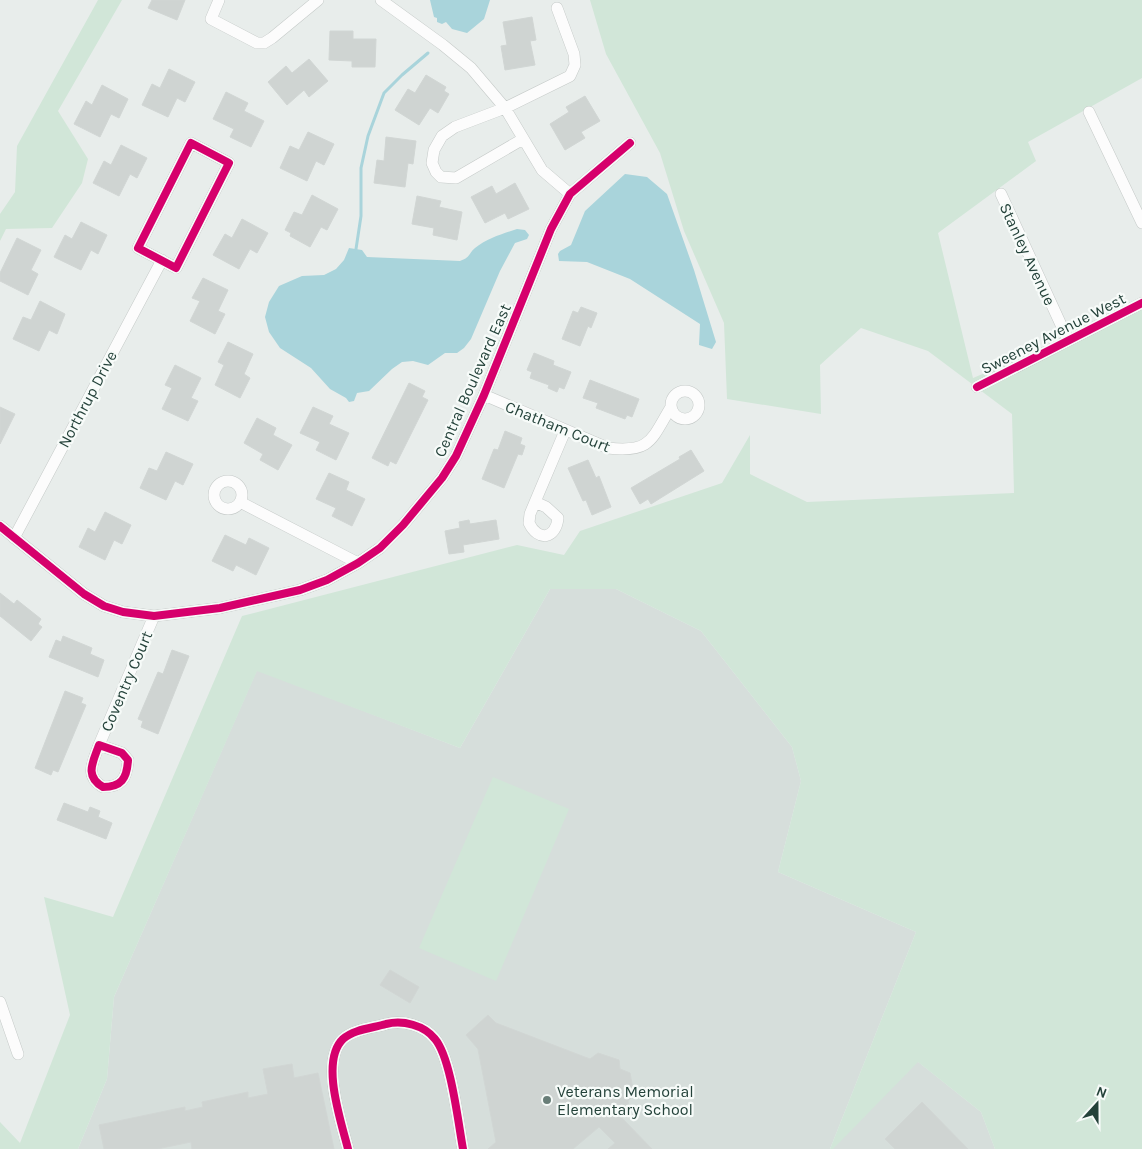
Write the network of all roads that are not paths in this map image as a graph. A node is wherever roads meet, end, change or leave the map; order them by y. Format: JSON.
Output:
{"nodes":[{"id":1,"x":219,"y":0,"type":"edge"},
{"id":2,"x":318,"y":0,"type":"edge"},
{"id":3,"x":380,"y":0,"type":"edge"},
{"id":4,"x":557,"y":8,"type":"dead end"},
{"id":5,"x":505,"y":108,"type":"junction"},
{"id":6,"x":1088,"y":112,"type":"dead end"},
{"id":7,"x":523,"y":139,"type":"junction"},
{"id":8,"x":630,"y":143,"type":"dead end"},
{"id":9,"x":570,"y":194,"type":"junction"},
{"id":10,"x":1001,"y":194,"type":"dead end"},
{"id":11,"x":1142,"y":223,"type":"edge"},
{"id":12,"x":162,"y":260,"type":"junction"},
{"id":13,"x":1142,"y":302,"type":"edge"},
{"id":14,"x":1068,"y":340,"type":"junction"},
{"id":15,"x":977,"y":387,"type":"dead end"},
{"id":16,"x":484,"y":395,"type":"junction"},
{"id":17,"x":671,"y":407,"type":"dead end"},
{"id":18,"x":565,"y":431,"type":"junction"},
{"id":19,"x":240,"y":502,"type":"dead end"},
{"id":20,"x":535,"y":502,"type":"dead end"},
{"id":21,"x":0,"y":526,"type":"edge"},
{"id":22,"x":14,"y":538,"type":"junction"},
{"id":23,"x":358,"y":563,"type":"junction"},
{"id":24,"x":154,"y":616,"type":"junction"},
{"id":25,"x":98,"y":745,"type":"dead end"},
{"id":26,"x":0,"y":1002,"type":"edge"},
{"id":27,"x":18,"y":1054,"type":"dead end"},
{"id":28,"x":348,"y":1149,"type":"edge"},
{"id":29,"x":463,"y":1149,"type":"edge"}],
"edges":[{"from":1,"to":2,"type":"street"},
{"from":3,"to":5,"type":"street"},
{"from":4,"to":5,"type":"street"},
{"from":5,"to":7,"type":"street"},
{"from":5,"to":7,"type":"street"},
{"from":6,"to":11,"type":"street"},
{"from":7,"to":9,"type":"street"},
{"from":8,"to":9,"type":"street","name":"Central Boulevard East"},
{"from":9,"to":16,"type":"street","name":"Central Boulevard East"},
{"from":10,"to":14,"type":"street","name":"Stanley Avenue"},
{"from":12,"to":12,"type":"street"},
{"from":12,"to":22,"type":"street","name":"Northrup Drive"},
{"from":13,"to":14,"type":"street","name":"Sweeney Avenue West"},
{"from":14,"to":15,"type":"street","name":"Sweeney Avenue West"},
{"from":16,"to":18,"type":"street","name":"Chatham Court"},
{"from":16,"to":23,"type":"street","name":"Central Boulevard East"},
{"from":17,"to":18,"type":"street","name":"Chatham Court"},
{"from":18,"to":20,"type":"street"},
{"from":19,"to":23,"type":"street"},
{"from":21,"to":22,"type":"street","name":"Central Boulevard East"},
{"from":22,"to":24,"type":"street","name":"Central Boulevard East"},
{"from":23,"to":24,"type":"street","name":"Central Boulevard East"},
{"from":24,"to":25,"type":"street","name":"Coventry Court"},
{"from":26,"to":27,"type":"street"},
{"from":28,"to":29,"type":"street"}]}
